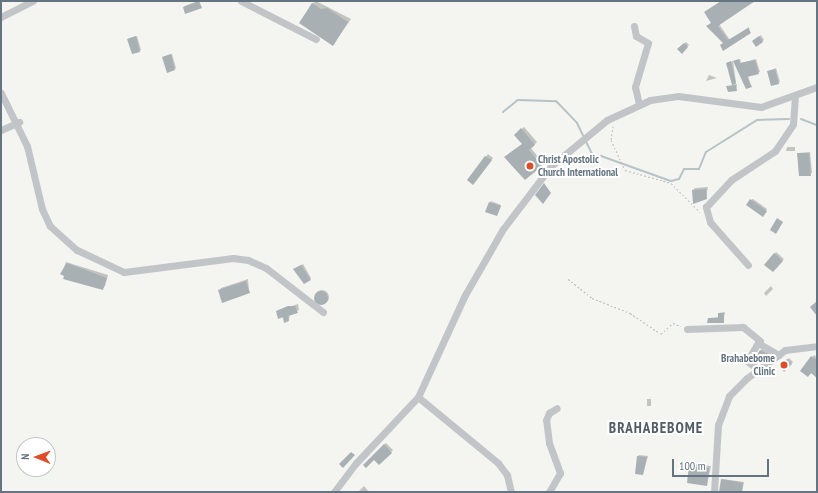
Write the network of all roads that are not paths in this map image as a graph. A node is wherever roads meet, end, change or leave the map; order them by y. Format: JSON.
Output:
{"nodes":[{"id":1,"x":33,"y":1,"type":"edge"},
{"id":2,"x":241,"y":1,"type":"edge"},
{"id":3,"x":1,"y":17,"type":"edge"},
{"id":4,"x":634,"y":26,"type":"dead end"},
{"id":5,"x":316,"y":39,"type":"dead end"},
{"id":6,"x":817,"y":87,"type":"edge"},
{"id":7,"x":1,"y":93,"type":"edge"},
{"id":8,"x":795,"y":98,"type":"junction"},
{"id":9,"x":639,"y":105,"type":"junction"},
{"id":10,"x":19,"y":122,"type":"junction"},
{"id":11,"x":1,"y":130,"type":"edge"},
{"id":12,"x":748,"y":265,"type":"dead end"},
{"id":13,"x":323,"y":312,"type":"dead end"},
{"id":14,"x":687,"y":329,"type":"road end"},
{"id":15,"x":760,"y":341,"type":"junction"},
{"id":16,"x":817,"y":346,"type":"edge"},
{"id":17,"x":779,"y":355,"type":"junction"},
{"id":18,"x":759,"y":370,"type":"junction"},
{"id":19,"x":418,"y":396,"type":"junction"},
{"id":20,"x":557,"y":408,"type":"dead end"},
{"id":21,"x":334,"y":492,"type":"edge"},
{"id":22,"x":511,"y":492,"type":"edge"},
{"id":23,"x":549,"y":492,"type":"edge"},
{"id":24,"x":714,"y":492,"type":"edge"}],
"edges":[{"from":1,"to":3,"type":"street"},
{"from":2,"to":5,"type":"street"},
{"from":4,"to":9,"type":"street"},
{"from":6,"to":8,"type":"street"},
{"from":7,"to":10,"type":"street"},
{"from":8,"to":9,"type":"street"},
{"from":8,"to":12,"type":"street"},
{"from":9,"to":19,"type":"street"},
{"from":10,"to":11,"type":"street"},
{"from":10,"to":13,"type":"street"},
{"from":14,"to":15,"type":"street"},
{"from":15,"to":17,"type":"street"},
{"from":15,"to":18,"type":"street"},
{"from":16,"to":17,"type":"street"},
{"from":17,"to":18,"type":"street"},
{"from":18,"to":24,"type":"street"},
{"from":19,"to":21,"type":"street"},
{"from":19,"to":22,"type":"street"},
{"from":20,"to":23,"type":"street"}]}
